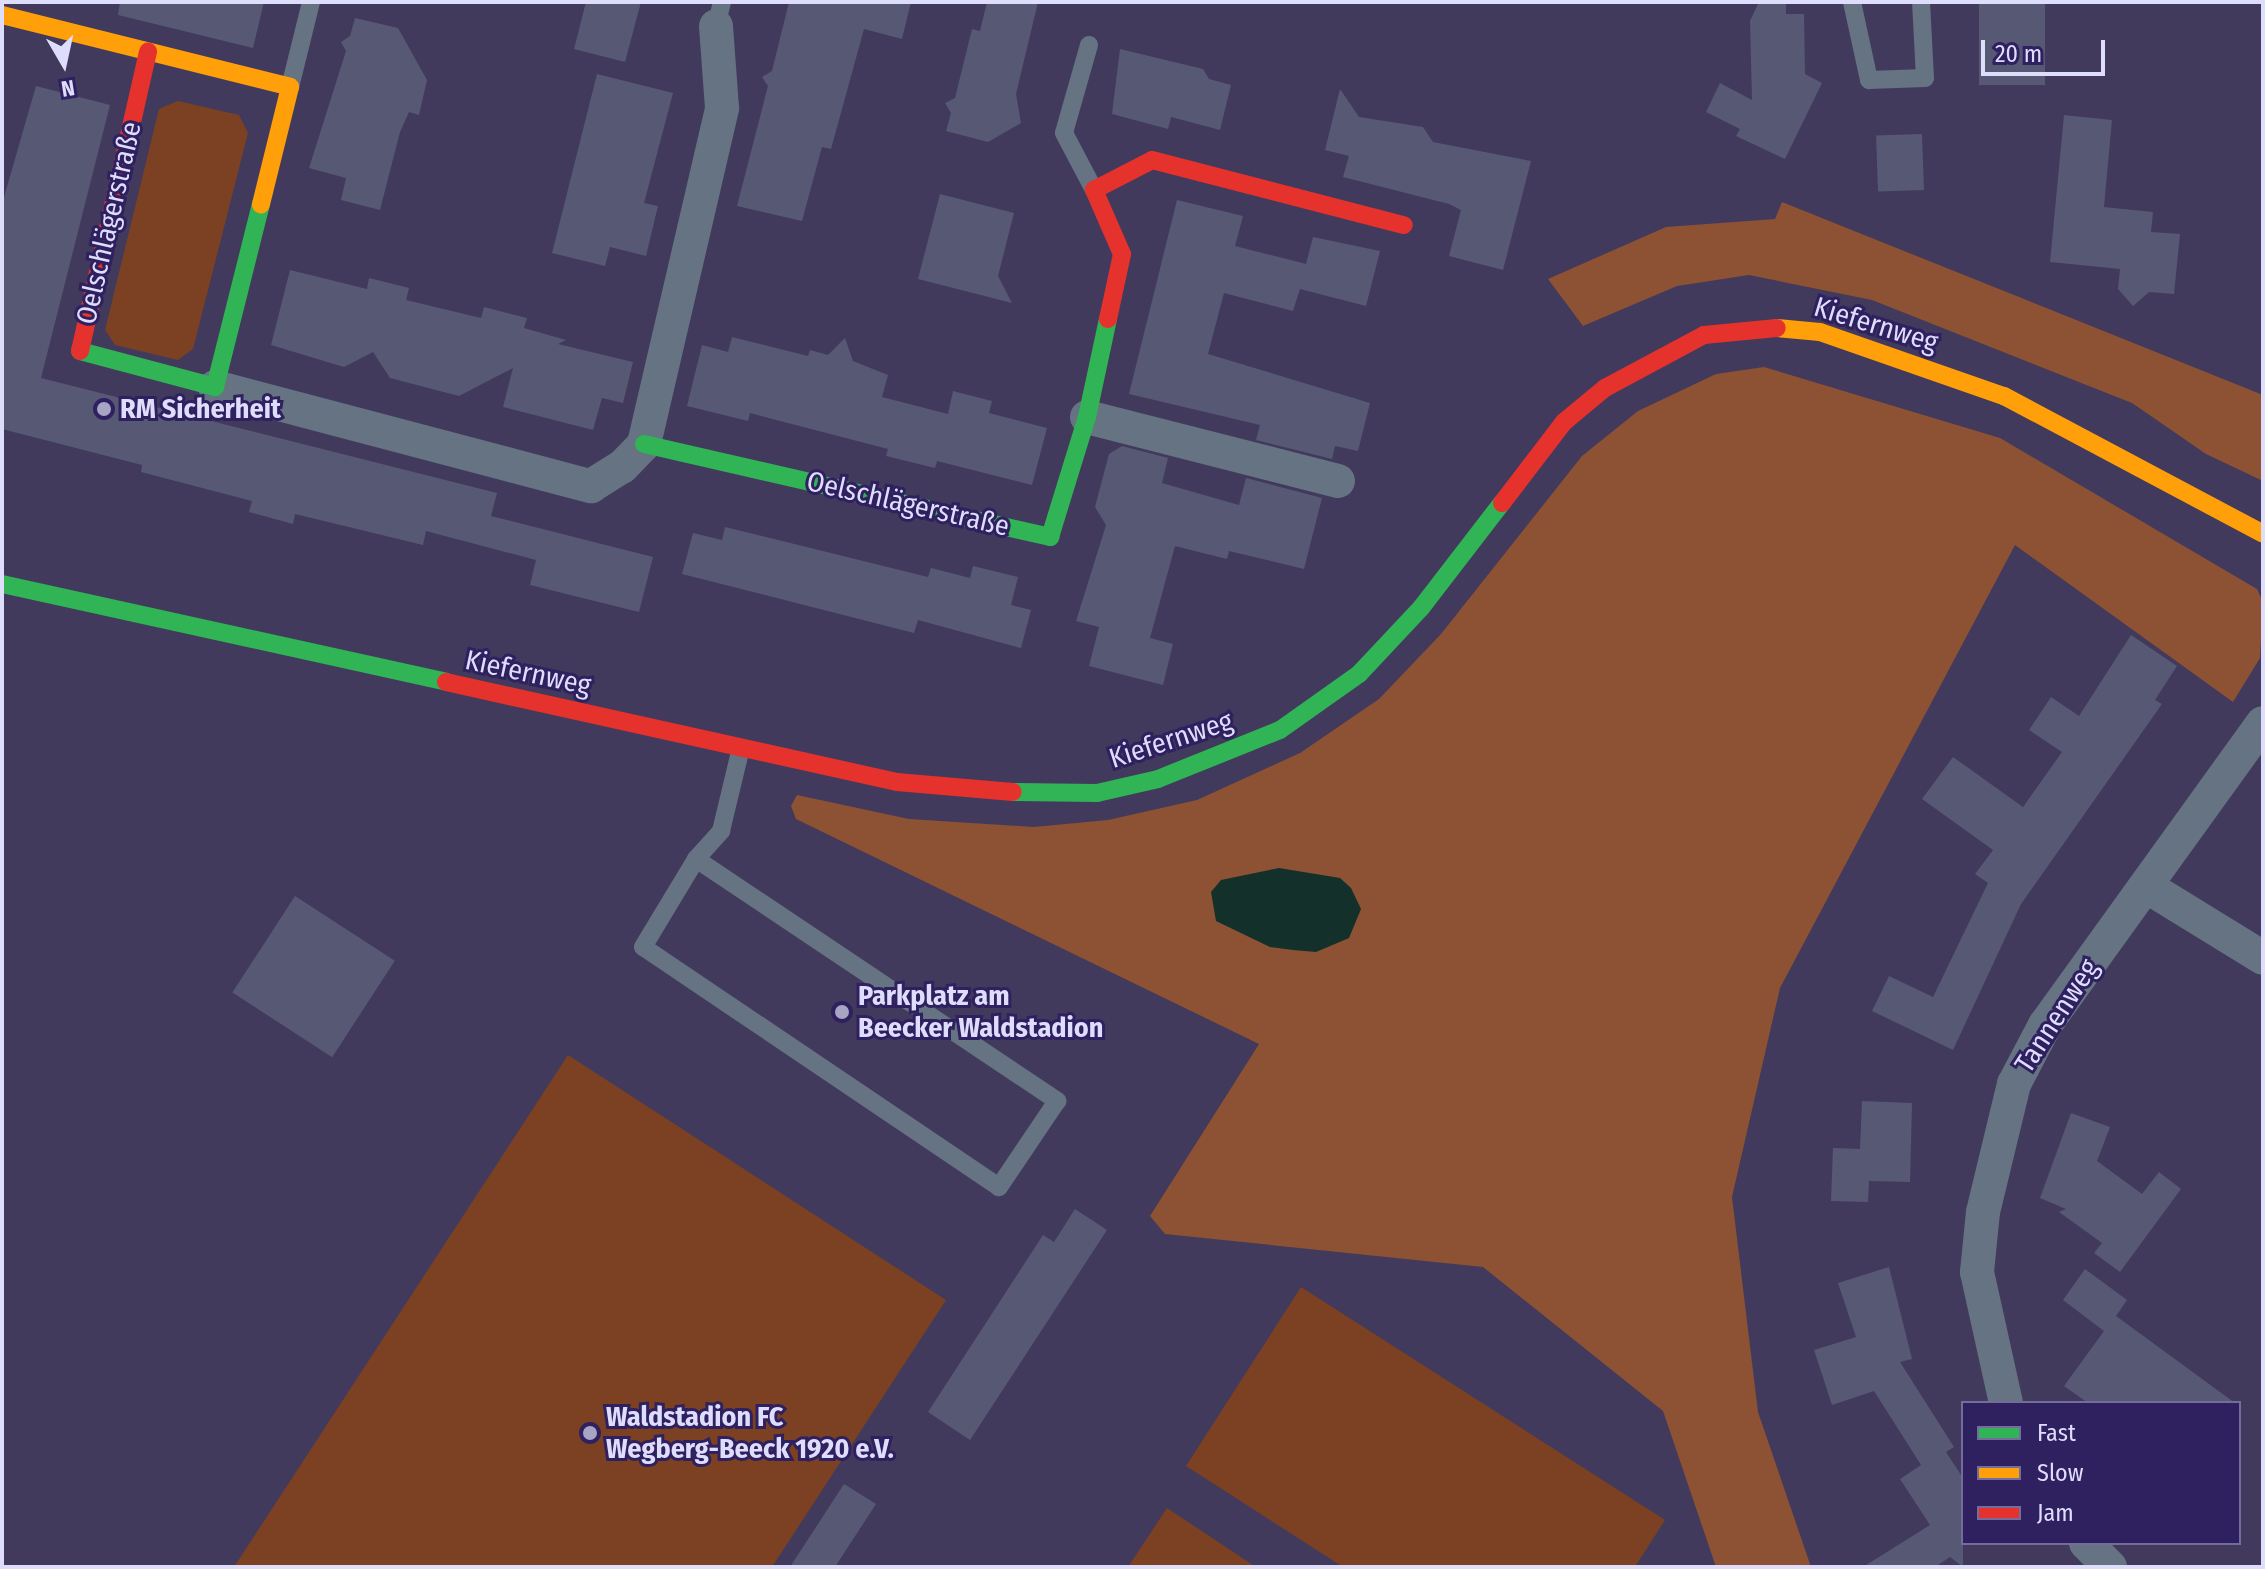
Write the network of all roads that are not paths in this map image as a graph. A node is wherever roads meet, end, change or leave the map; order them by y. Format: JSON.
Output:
{"nodes":[{"id":1,"x":311,"y":2,"type":"edge"},
{"id":2,"x":1852,"y":2,"type":"edge"},
{"id":3,"x":1921,"y":2,"type":"edge"},
{"id":4,"x":719,"y":14,"type":"edge"},
{"id":5,"x":2,"y":15,"type":"edge"},
{"id":6,"x":1089,"y":45,"type":"dead end"},
{"id":7,"x":148,"y":52,"type":"junction"},
{"id":8,"x":290,"y":87,"type":"junction"},
{"id":9,"x":1094,"y":190,"type":"junction"},
{"id":10,"x":1404,"y":225,"type":"dead end"},
{"id":11,"x":215,"y":387,"type":"junction"},
{"id":12,"x":1087,"y":417,"type":"junction"},
{"id":13,"x":644,"y":444,"type":"junction"},
{"id":14,"x":1338,"y":481,"type":"dead end"},
{"id":15,"x":2263,"y":534,"type":"edge"},
{"id":16,"x":2,"y":584,"type":"edge"},
{"id":17,"x":2263,"y":723,"type":"edge"},
{"id":18,"x":741,"y":747,"type":"junction"},
{"id":19,"x":696,"y":859,"type":"junction"},
{"id":20,"x":2146,"y":886,"type":"junction"},
{"id":21,"x":2263,"y":958,"type":"edge"},
{"id":22,"x":2006,"y":1401,"type":"edge"},
{"id":23,"x":2088,"y":1545,"type":"edge"},
{"id":24,"x":2110,"y":1567,"type":"edge"}],
"edges":[{"from":1,"to":8,"type":"lane"},
{"from":2,"to":3,"type":"lane"},
{"from":4,"to":13,"type":"street"},
{"from":5,"to":7,"type":"street"},
{"from":6,"to":9,"type":"lane","name":"Oelschlägerstraße"},
{"from":7,"to":8,"type":"street"},
{"from":7,"to":11,"type":"street","name":"Oelschlägerstraße"},
{"from":8,"to":11,"type":"street"},
{"from":9,"to":10,"type":"street"},
{"from":9,"to":12,"type":"street","name":"Oelschlägerstraße"},
{"from":11,"to":13,"type":"street","name":"Oelschlägerstraße"},
{"from":12,"to":13,"type":"street","name":"Oelschlägerstraße"},
{"from":12,"to":14,"type":"street"},
{"from":15,"to":18,"type":"street","name":"Kiefernweg"},
{"from":16,"to":18,"type":"street","name":"Kiefernweg"},
{"from":17,"to":20,"type":"street","name":"Tannenweg"},
{"from":18,"to":19,"type":"lane"},
{"from":19,"to":19,"type":"lane"},
{"from":20,"to":21,"type":"street"},
{"from":20,"to":22,"type":"street","name":"Tannenweg"},
{"from":23,"to":24,"type":"street"}]}
